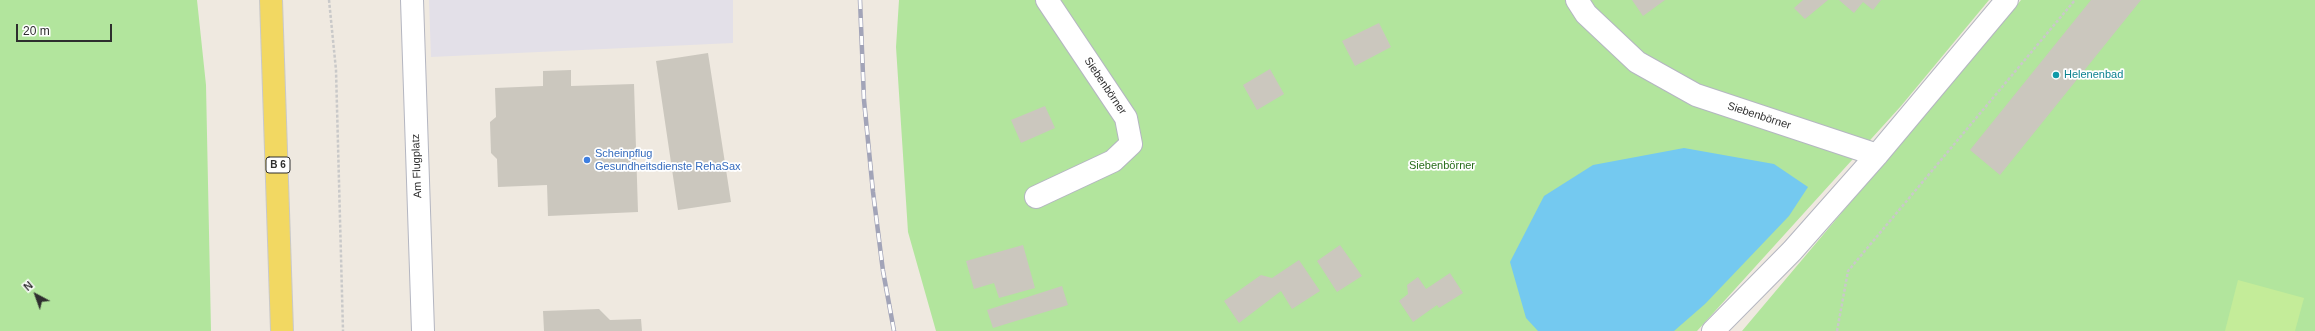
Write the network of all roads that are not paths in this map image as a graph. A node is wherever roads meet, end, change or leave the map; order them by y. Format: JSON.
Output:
{"nodes":[{"id":1,"x":271,"y":0,"type":"edge"},
{"id":2,"x":412,"y":0,"type":"edge"},
{"id":3,"x":1047,"y":0,"type":"edge"},
{"id":4,"x":1577,"y":0,"type":"edge"},
{"id":5,"x":2007,"y":0,"type":"edge"},
{"id":6,"x":1877,"y":155,"type":"junction"},
{"id":7,"x":1036,"y":197,"type":"dead end"},
{"id":8,"x":282,"y":331,"type":"edge"},
{"id":9,"x":423,"y":331,"type":"edge"},
{"id":10,"x":1713,"y":331,"type":"edge"}],
"edges":[{"from":1,"to":8,"type":"main road","number":"B 6"},
{"from":2,"to":9,"type":"street","name":"Am Flugplatz"},
{"from":3,"to":7,"type":"street","name":"Siebenbörner"},
{"from":4,"to":6,"type":"street","name":"Siebenbörner"},
{"from":5,"to":6,"type":"street"},
{"from":6,"to":10,"type":"street"}]}
